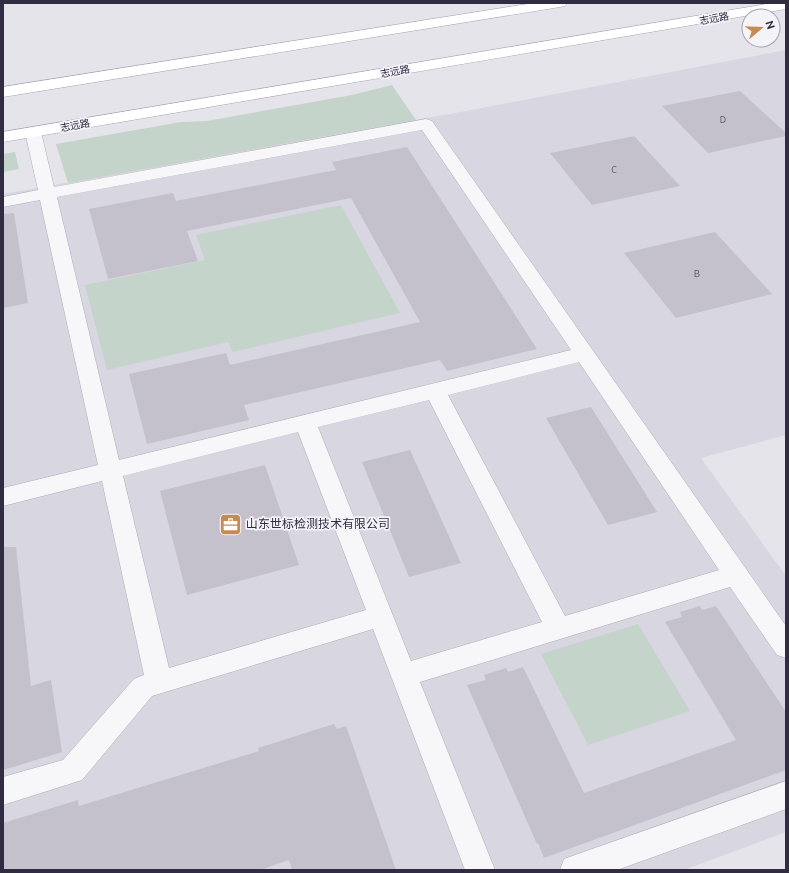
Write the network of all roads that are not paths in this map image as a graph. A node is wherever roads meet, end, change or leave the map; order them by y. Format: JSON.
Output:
{"nodes":[{"id":1,"x":560,"y":3,"type":"edge"},
{"id":2,"x":786,"y":6,"type":"edge"},
{"id":3,"x":3,"y":92,"type":"edge"},
{"id":4,"x":33,"y":132,"type":"junction"},
{"id":5,"x":3,"y":137,"type":"edge"},
{"id":6,"x":47,"y":194,"type":"junction"},
{"id":7,"x":3,"y":202,"type":"edge"},
{"id":8,"x":584,"y":354,"type":"junction"},
{"id":9,"x":435,"y":391,"type":"junction"},
{"id":10,"x":306,"y":423,"type":"junction"},
{"id":11,"x":110,"y":471,"type":"junction"},
{"id":12,"x":3,"y":497,"type":"edge"},
{"id":13,"x":736,"y":575,"type":"junction"},
{"id":14,"x":381,"y":616,"type":"junction"},
{"id":15,"x":558,"y":628,"type":"junction"},
{"id":16,"x":786,"y":647,"type":"edge"},
{"id":17,"x":404,"y":675,"type":"junction"},
{"id":18,"x":159,"y":682,"type":"junction"},
{"id":19,"x":3,"y":791,"type":"edge"},
{"id":20,"x":786,"y":795,"type":"edge"},
{"id":21,"x":480,"y":870,"type":"edge"},
{"id":22,"x":575,"y":870,"type":"edge"}],
"edges":[{"from":1,"to":3,"type":"main road"},
{"from":2,"to":4,"type":"main road","name":"志远路"},
{"from":4,"to":5,"type":"main road","name":"志远路"},
{"from":4,"to":6,"type":"lane"},
{"from":6,"to":7,"type":"lane"},
{"from":6,"to":8,"type":"lane"},
{"from":6,"to":11,"type":"lane"},
{"from":8,"to":9,"type":"lane"},
{"from":8,"to":13,"type":"lane"},
{"from":9,"to":10,"type":"lane"},
{"from":9,"to":15,"type":"lane"},
{"from":10,"to":11,"type":"lane"},
{"from":10,"to":14,"type":"lane"},
{"from":11,"to":12,"type":"lane"},
{"from":11,"to":18,"type":"lane"},
{"from":13,"to":15,"type":"lane"},
{"from":13,"to":16,"type":"lane"},
{"from":14,"to":17,"type":"lane"},
{"from":14,"to":18,"type":"lane"},
{"from":15,"to":17,"type":"lane"},
{"from":17,"to":21,"type":"lane"},
{"from":18,"to":19,"type":"lane"},
{"from":20,"to":22,"type":"lane"}]}
